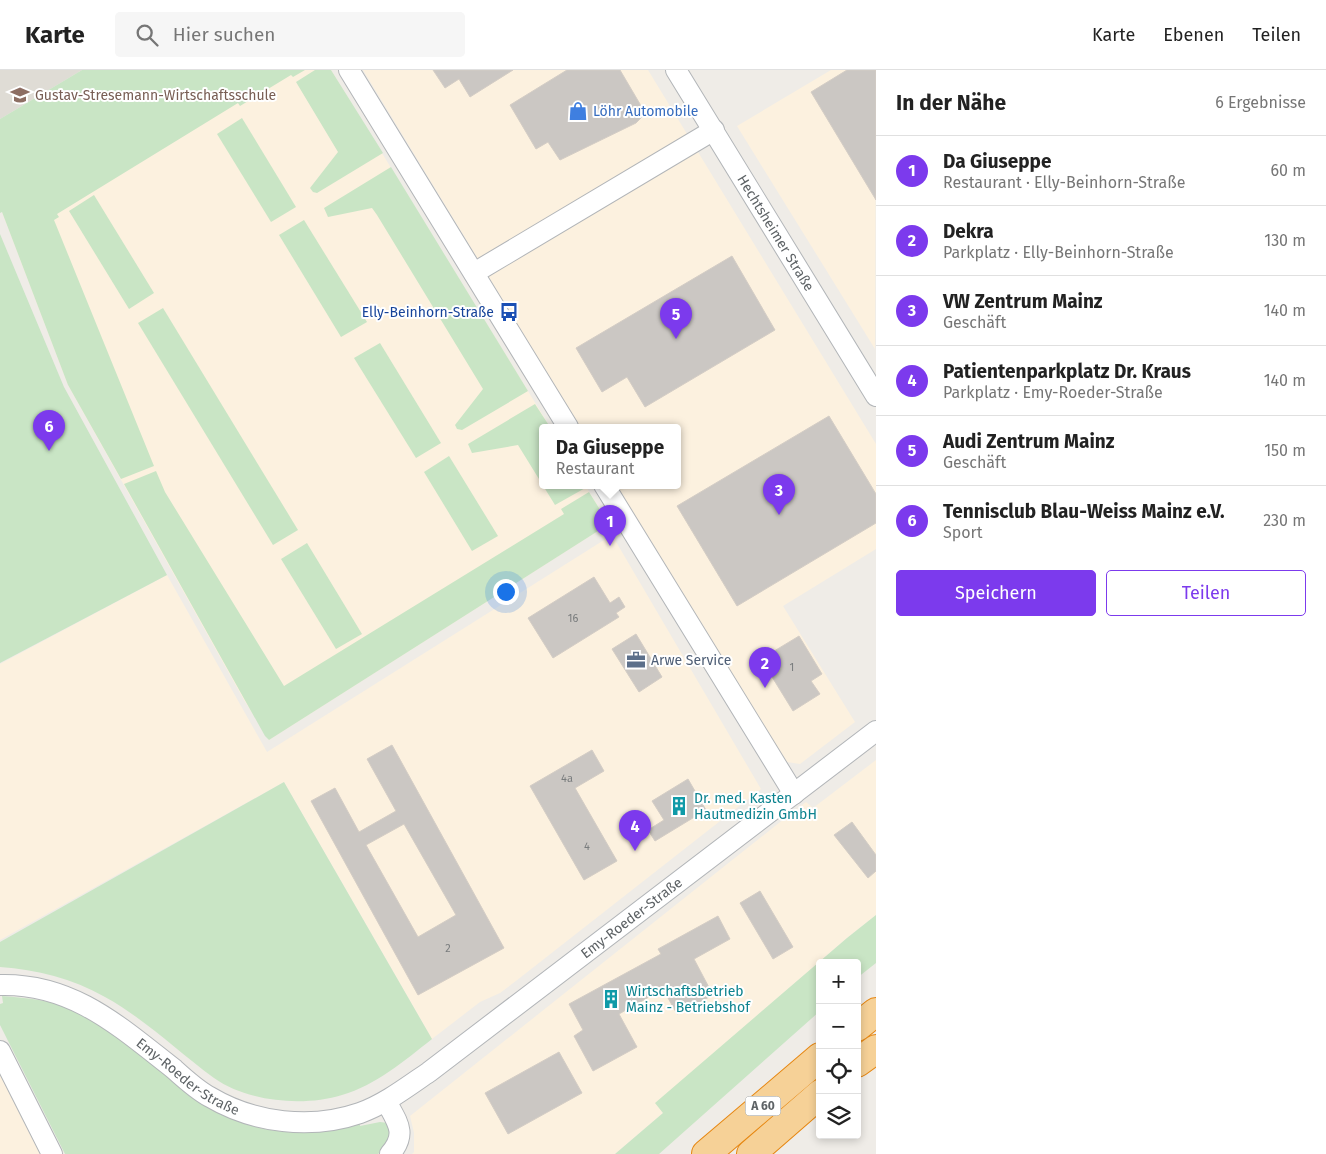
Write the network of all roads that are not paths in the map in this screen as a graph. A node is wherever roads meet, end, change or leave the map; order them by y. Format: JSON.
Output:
{"nodes":[{"id":1,"x":349,"y":70,"type":"edge"},
{"id":2,"x":676,"y":70,"type":"edge"},
{"id":3,"x":714,"y":130,"type":"junction"},
{"id":4,"x":474,"y":273,"type":"junction"},
{"id":5,"x":876,"y":396,"type":"edge"},
{"id":6,"x":566,"y":424,"type":"edge"},
{"id":7,"x":606,"y":489,"type":"edge"},
{"id":8,"x":876,"y":731,"type":"edge"},
{"id":9,"x":794,"y":794,"type":"junction"},
{"id":10,"x":0,"y":985,"type":"edge"},
{"id":11,"x":876,"y":1012,"type":"edge"},
{"id":12,"x":861,"y":1024,"type":"edge"},
{"id":13,"x":876,"y":1049,"type":"edge"},
{"id":14,"x":0,"y":1051,"type":"edge"},
{"id":15,"x":816,"y":1060,"type":"edge"},
{"id":16,"x":861,"y":1060,"type":"edge"},
{"id":17,"x":816,"y":1097,"type":"edge"},
{"id":18,"x":386,"y":1101,"type":"junction"},
{"id":19,"x":52,"y":1154,"type":"edge"},
{"id":20,"x":390,"y":1154,"type":"edge"},
{"id":21,"x":706,"y":1154,"type":"edge"},
{"id":22,"x":751,"y":1154,"type":"edge"}],
"edges":[{"from":1,"to":4,"type":"street"},
{"from":2,"to":3,"type":"street","name":"Hechtsheimer Straße"},
{"from":3,"to":4,"type":"street"},
{"from":3,"to":5,"type":"street","name":"Hechtsheimer Straße"},
{"from":4,"to":6,"type":"street"},
{"from":7,"to":9,"type":"street"},
{"from":8,"to":9,"type":"street","name":"Emy-Roeder-Straße"},
{"from":9,"to":18,"type":"street","name":"Emy-Roeder-Straße"},
{"from":10,"to":18,"type":"street","name":"Emy-Roeder-Straße"},
{"from":11,"to":12,"type":"highway"},
{"from":13,"to":16,"type":"highway"},
{"from":14,"to":19,"type":"street"},
{"from":15,"to":21,"type":"highway","number":"A 60"},
{"from":17,"to":22,"type":"highway","number":"A 60"},
{"from":18,"to":20,"type":"street"}]}
